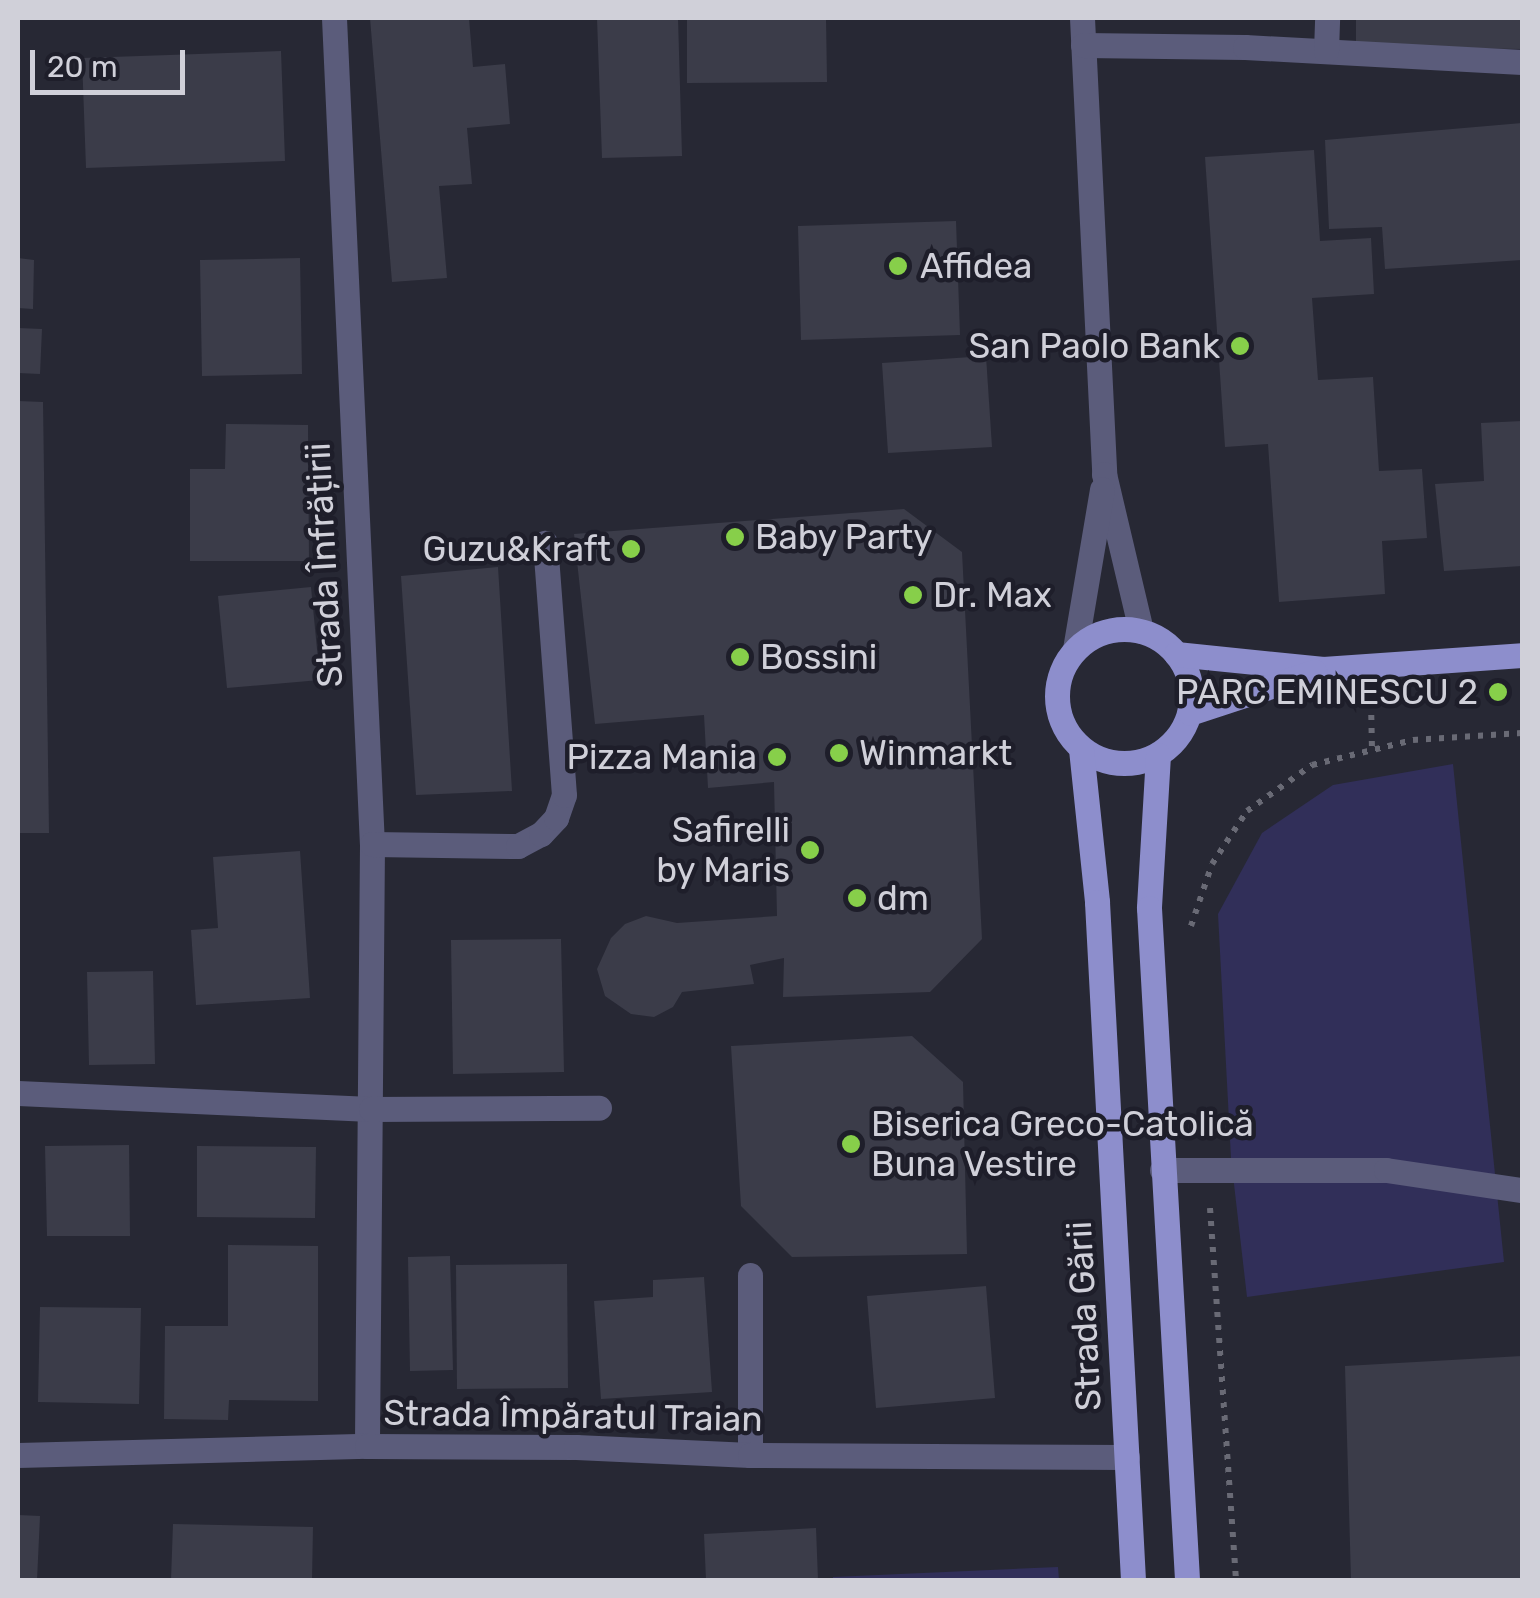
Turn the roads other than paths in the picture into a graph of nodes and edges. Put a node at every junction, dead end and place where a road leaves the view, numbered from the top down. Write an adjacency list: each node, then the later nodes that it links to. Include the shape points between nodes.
1 (334, 18): 17 (street, Strada Înfrățirii)
2 (1082, 18): 4 (street, Strada Gării)
3 (1327, 18): 5 (street)
4 (1083, 45): 5 (street); 7 (street, Strada Gării)
5 (1326, 52): 6 (street)
6 (1522, 62)
7 (1104, 474): 9 (street, Strada Gării); 10 (street, Strada Gării)
8 (545, 543): 17 (street, via 564,795 556,818 518,846)
9 (1141, 631): 10 (main road, via 1094,635); 11 (main road)
10 (1076, 649): 15 (main road, Strada Gării, via 1061,672 1056,705)
11 (1176, 654): 13 (main road); 14 (main road, via 1191,691)
12 (1522, 655): 13 (main road)
13 (1323, 669): 14 (main road)
14 (1190, 714): 16 (main road)
15 (1081, 749): 16 (main road, via 1110,763); 27 (main road, Strada Gării, via 1098,902)
16 (1158, 756): 21 (main road, via 1149,908)
17 (372, 844): 20 (street, Strada Înfrățirii)
18 (18, 1093): 20 (street)
19 (599, 1108): 20 (street)
20 (371, 1109): 24 (street, Strada Înfrățirii)
21 (1162, 1170): 22 (street, via 1386,1170); 29 (main road)
22 (1522, 1190)
23 (750, 1274): 26 (street)
24 (368, 1446): 25 (street, Strada Împăratul Traian); 26 (street, Strada Împăratul Traian)
25 (18, 1455)
26 (750, 1455): 27 (street, Strada Împăratul Traian)
27 (1127, 1458): 28 (main road, Strada Gării)
28 (1133, 1580)
29 (1186, 1580)

